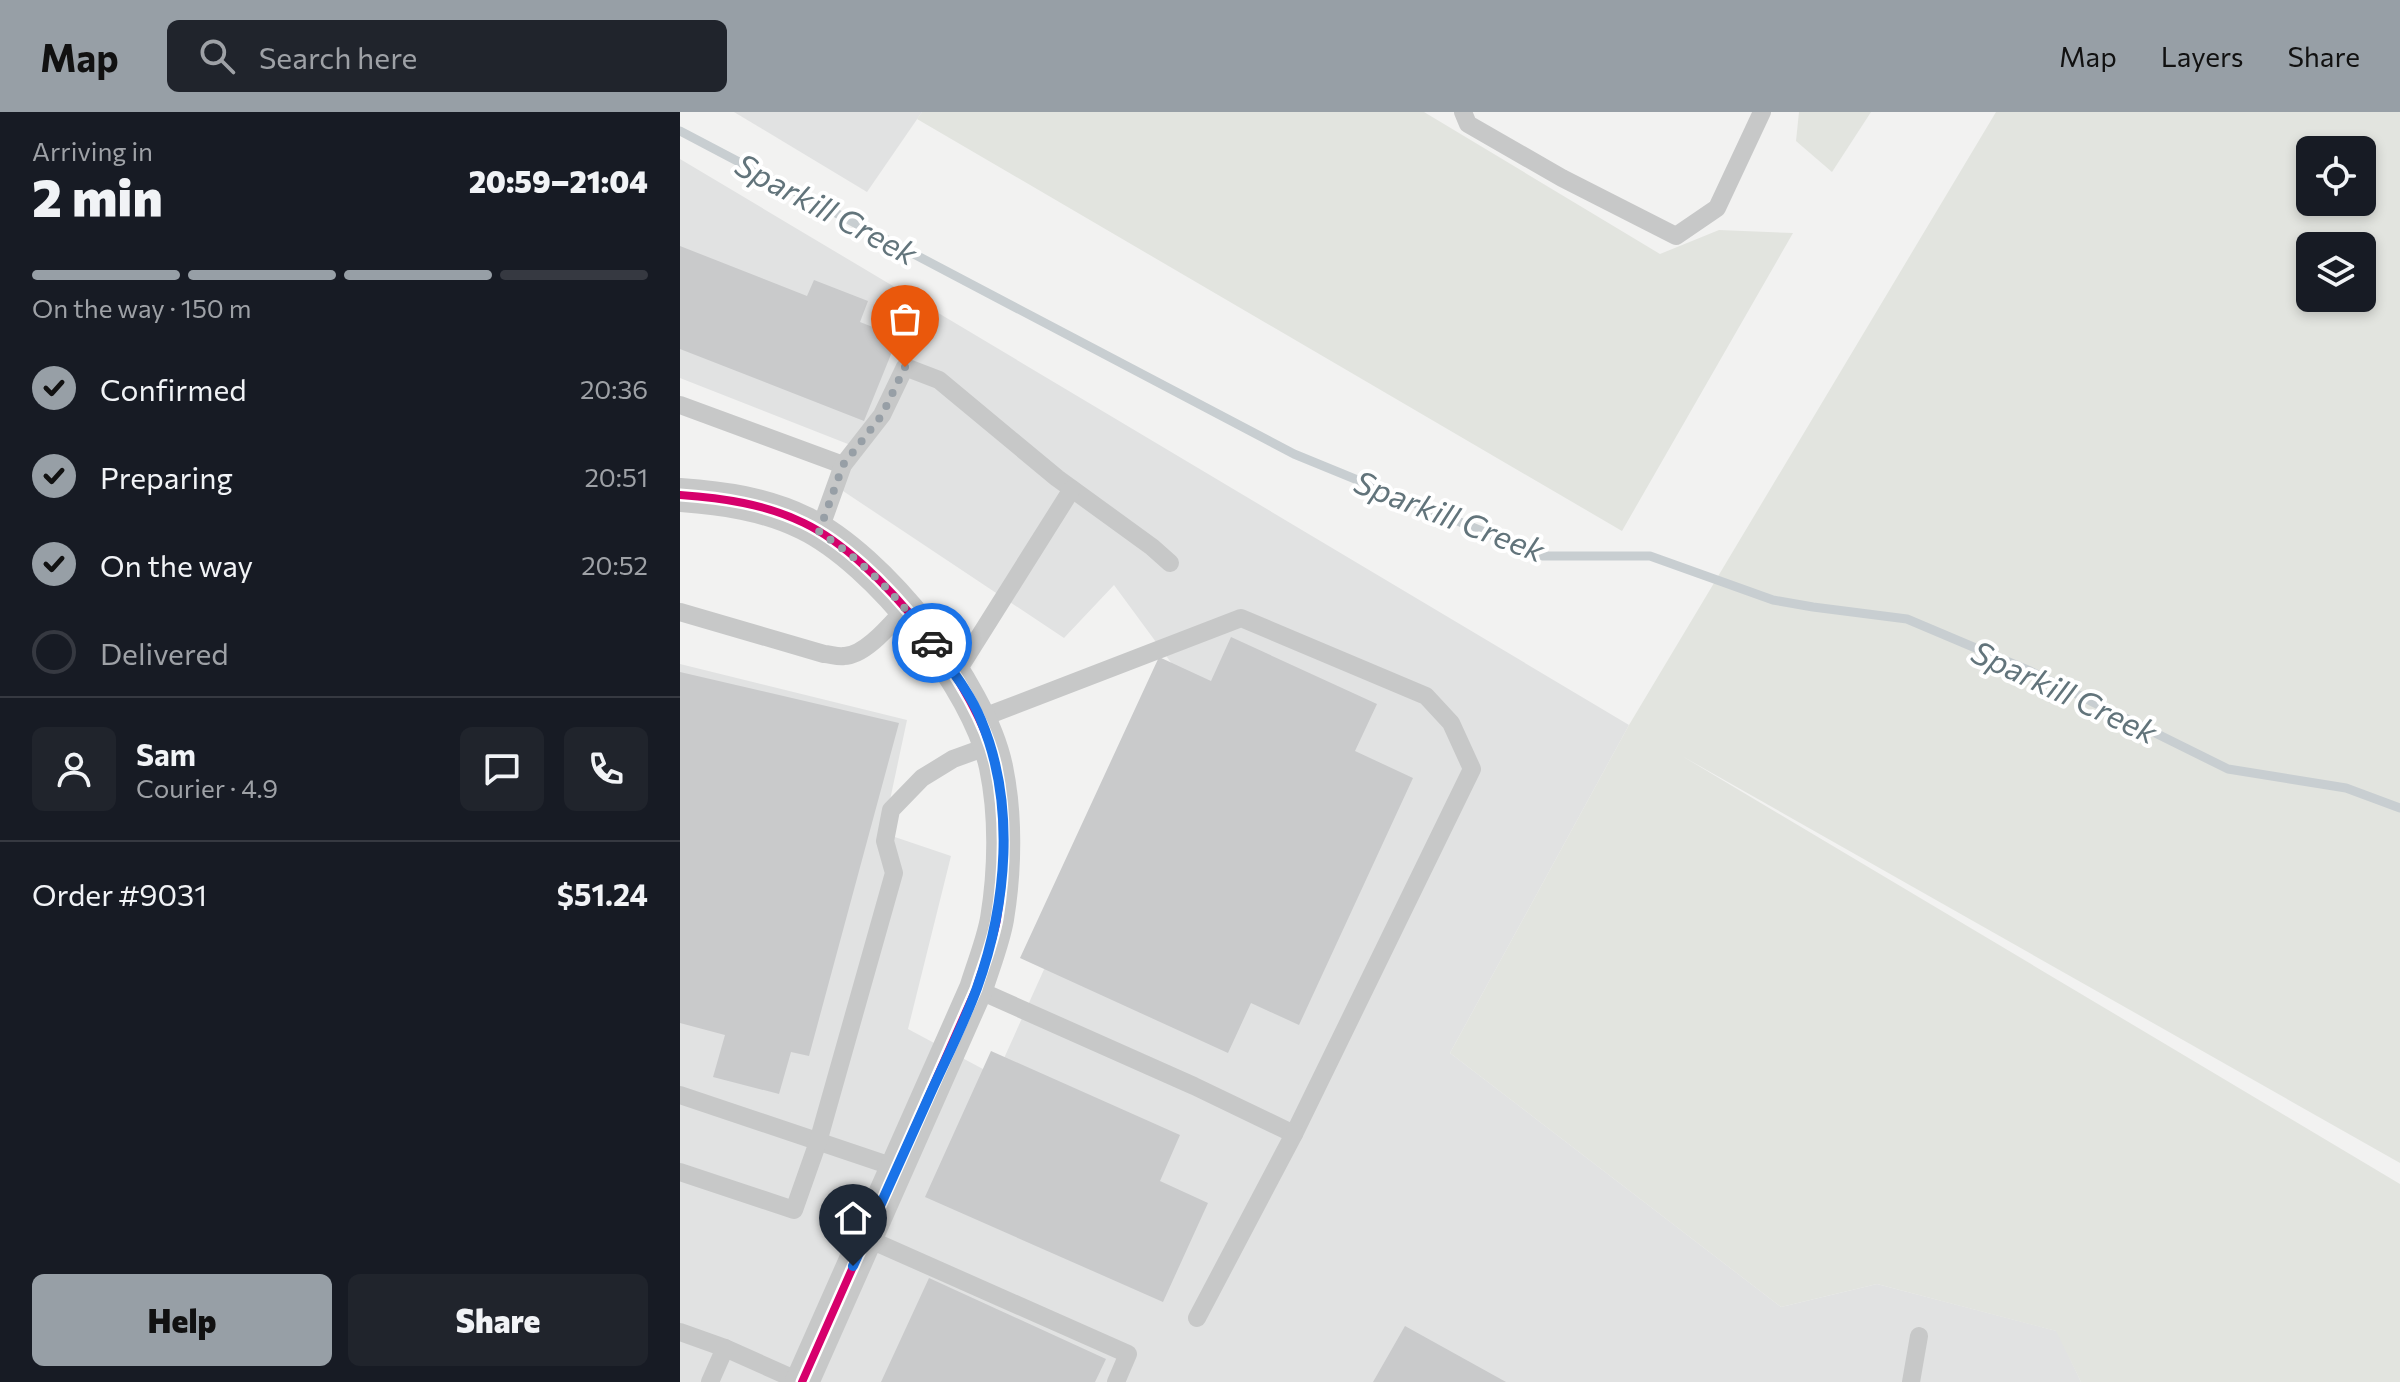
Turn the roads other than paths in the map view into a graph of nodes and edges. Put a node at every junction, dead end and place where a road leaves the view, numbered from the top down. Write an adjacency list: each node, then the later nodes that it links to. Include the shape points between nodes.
1 (1463, 112): 2 (lane, via 1468,124 1676,236 1717,208)
2 (1762, 112)
3 (680, 405): 4 (lane)
4 (843, 465): 5 (lane, via 882,415 905,367 939,380); 7 (lane)
5 (1072, 489): 8 (lane); 11 (lane)
6 (680, 495): 7 (street, via 757,505)
7 (819, 532): 9 (street, via 847,550)
8 (1170, 563)
9 (905, 609): 10 (lane, via 879,637 847,657); 11 (street)
10 (680, 612)
11 (955, 675): 12 (street)
12 (985, 732): 13 (street, via 996,766 1003,822 1002,872 997,921); 15 (lane, via 1241,618 1426,696 1451,723 1472,769); 16 (lane, via 922,778 891,810 885,841 894,873)
13 (976, 989): 15 (lane); 17 (street)
14 (680, 1095): 16 (lane)
15 (1294, 1134): 20 (lane)
16 (818, 1142): 17 (lane); 18 (lane, via 794,1210)
17 (897, 1168): 19 (street)
18 (680, 1172)
19 (866, 1238): 25 (street); 26 (lane, via 1128,1354)
20 (1197, 1318)
21 (680, 1332): 23 (lane)
22 (1919, 1336): 27 (lane)
23 (725, 1348): 24 (lane); 25 (lane)
24 (710, 1382)
25 (802, 1382)
26 (1116, 1382)
27 (1911, 1382)

